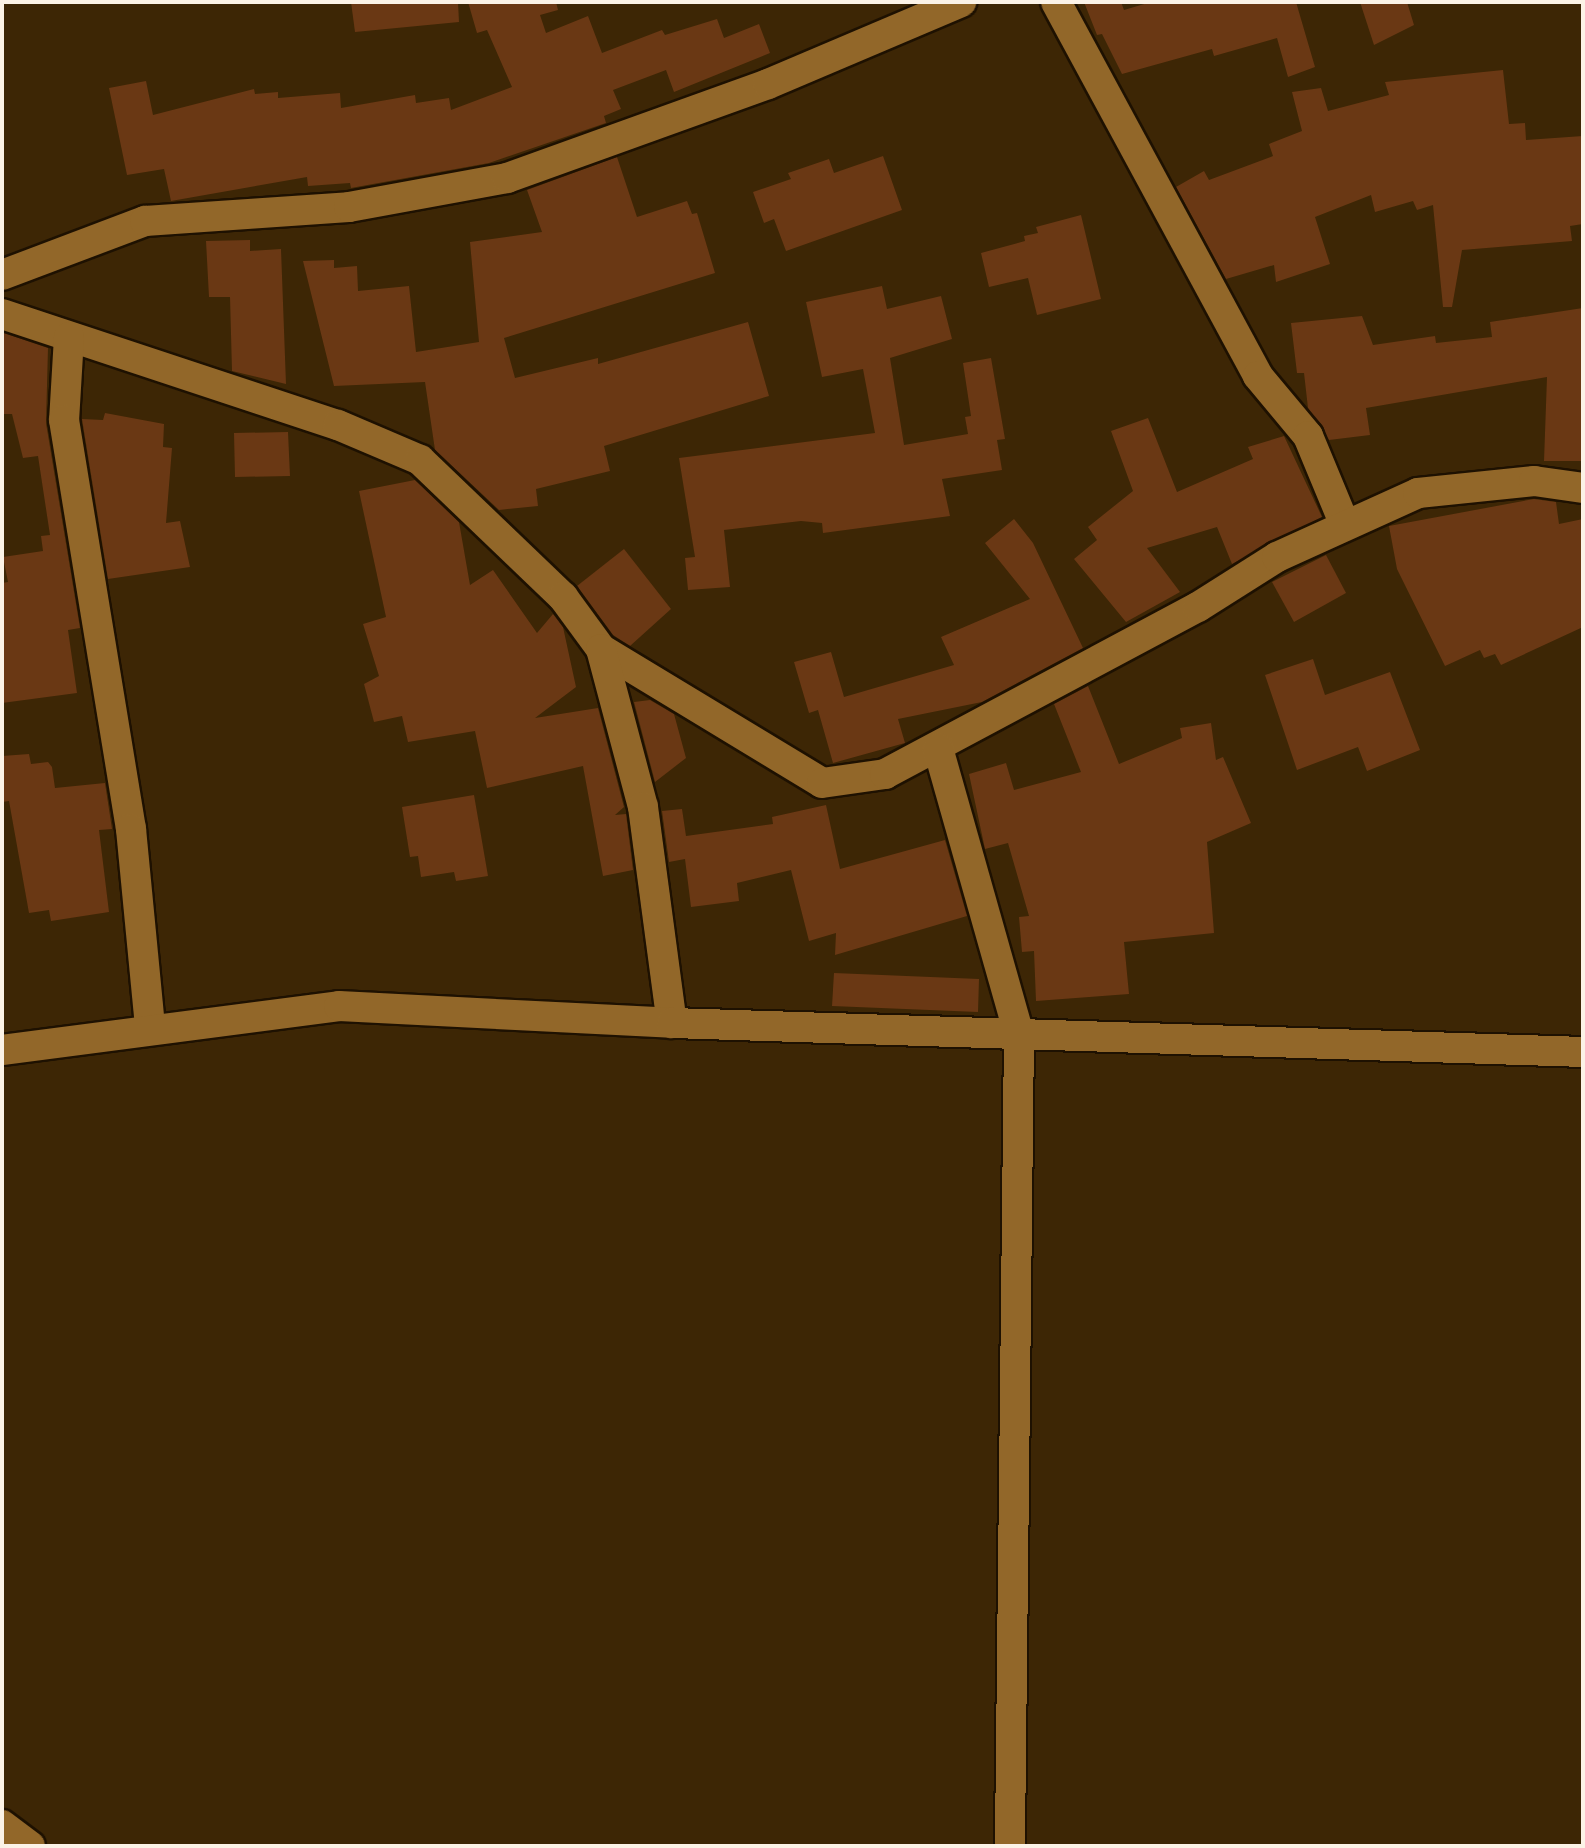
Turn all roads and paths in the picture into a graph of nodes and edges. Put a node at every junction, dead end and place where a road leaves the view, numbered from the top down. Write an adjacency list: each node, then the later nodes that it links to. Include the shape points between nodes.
1 (961, 2): 3 (street, via 768,84 507,178 349,207 145,221)
2 (1056, 2): 7 (street, via 1258,376 1308,436)
3 (2, 275)
4 (2, 314): 5 (street)
5 (69, 337): 8 (street, via 338,425 420,460 563,597); 11 (street, via 64,420 131,829)
6 (1583, 488): 7 (street, via 1534,481 1418,493)
7 (1344, 523): 9 (street)
8 (601, 649): 9 (street, via 822,783 885,774); 10 (street, via 643,807)
9 (938, 748): 12 (street)
10 (672, 1023): 11 (street, via 339,1006); 12 (street)
11 (150, 1027): 13 (street)
12 (1019, 1034): 14 (street); 17 (street)
13 (2, 1050)
14 (1583, 1052)
15 (2, 1825): 16 (street)
16 (30, 1846)
17 (1010, 1846)

